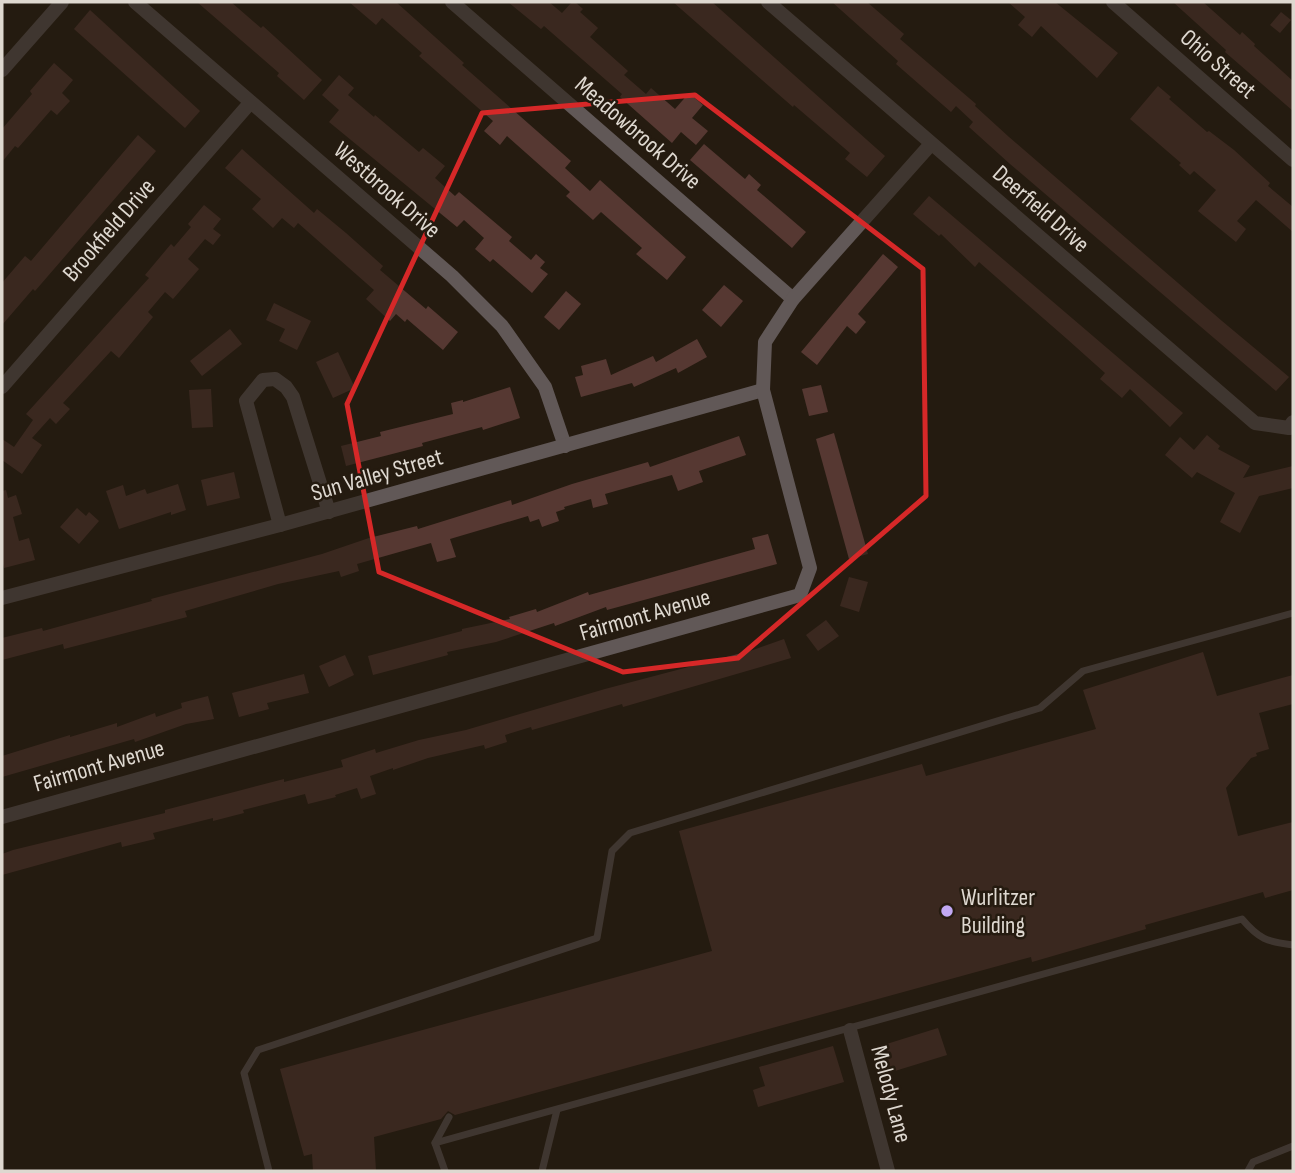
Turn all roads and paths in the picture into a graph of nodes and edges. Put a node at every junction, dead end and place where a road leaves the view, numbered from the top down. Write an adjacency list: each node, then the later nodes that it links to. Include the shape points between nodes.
1 (62, 2): 6 (street)
2 (135, 2): 7 (street, Westbrook Drive)
3 (452, 2): 10 (street, Meadowbrook Drive)
4 (768, 2): 8 (street, Deerfield Drive)
5 (1113, 2): 9 (street, Ohio Street)
6 (2, 70)
7 (250, 103): 11 (street, Brookfield Drive); 14 (street, Westbrook Drive, via 452,276 502,326 545,387)
8 (930, 144): 10 (street, Fairmont Avenue); 13 (street, Deerfield Drive, via 1255,423 1289,428)
9 (1293, 160)
10 (793, 299): 12 (street, Fairmont Avenue, via 765,342)
11 (2, 387)
12 (762, 390): 14 (street, Sun Valley Street); 19 (street, Fairmont Avenue, via 810,568 800,595)
13 (1293, 422)
14 (565, 446): 15 (street, Sun Valley Street)
15 (329, 512): 16 (street, Sun Valley Street); 16 (street, via 292,397 275,379 263,380 246,401)
16 (280, 525): 17 (street, Sun Valley Street)
17 (2, 598)
18 (1293, 613): 26 (lane, via 1083,671 1040,708 630,832 612,851 597,938 258,1050 244,1073)
19 (2, 817)
20 (1293, 945): 21 (lane, via 1256,936 1242,919)
21 (850, 1030): 22 (lane); 29 (street, Melody Lane)
22 (557, 1110): 24 (lane); 28 (lane)
23 (449, 1117): 24 (lane)
24 (435, 1143): 27 (lane)
25 (1293, 1146): 30 (lane, via 1253,1162)
26 (269, 1171)
27 (445, 1171)
28 (542, 1171)
29 (888, 1171)
30 (1248, 1171)

